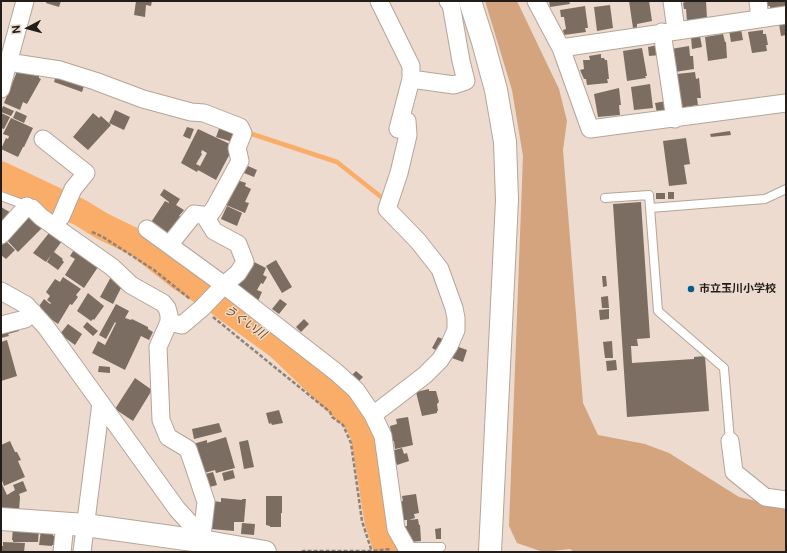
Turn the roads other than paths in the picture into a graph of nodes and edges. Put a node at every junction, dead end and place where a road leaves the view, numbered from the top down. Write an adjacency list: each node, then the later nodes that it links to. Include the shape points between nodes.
1 (25, 1): 11 (street)
2 (379, 1): 12 (street, via 411,66)
3 (536, 1): 10 (street)
4 (672, 1): 9 (street)
5 (758, 1): 8 (street)
6 (457, 2): 12 (street, via 461,61 466,81 454,85); 44 (street, via 484,42 505,142 507,200)
7 (786, 16): 8 (street)
8 (760, 19): 9 (street)
9 (669, 31): 10 (street); 15 (street)
10 (561, 48): 15 (street, via 590,129)
11 (8, 62): 13 (street); 22 (street, via 60,70 143,99 204,113 240,127 243,133 237,148 240,161)
12 (411, 79): 33 (street, via 399,126 407,121 408,135 387,209 418,241 440,269 454,308 456,330 440,360 425,375)
13 (1, 89)
14 (786, 103): 15 (street)
15 (675, 119)
16 (43, 139): 23 (street, via 86,173 73,190)
17 (786, 189): 21 (lane, via 765,199)
18 (1, 196): 20 (lane)
19 (605, 198): 21 (lane, via 649,195)
20 (30, 207): 23 (lane); 25 (street); 30 (street, via 112,267 131,285 163,303 167,308)
21 (650, 208): 34 (lane, via 658,311 724,368)
22 (209, 216): 26 (street, via 194,214); 27 (street, via 206,218 214,231 238,244 245,262 238,273)
23 (61, 217)
24 (147, 229): 26 (street)
25 (1, 235)
26 (170, 244): 27 (street)
27 (224, 285): 30 (street, via 182,325); 33 (street, via 336,372 356,390)
28 (1, 291): 29 (street, via 26,305)
29 (33, 312): 31 (street, via 25,319); 32 (street)
30 (169, 322): 38 (street, via 158,347 161,420 168,437 188,449 206,502)
31 (1, 325)
32 (101, 403): 37 (street); 38 (street, via 177,509)
33 (373, 415): 40 (street, via 383,436 396,529)
34 (730, 441): 35 (street, via 734,472 765,497)
35 (786, 500)
36 (1, 519): 37 (street)
37 (75, 525): 38 (street); 41 (street); 42 (street)
38 (216, 544): 43 (street)
39 (441, 547): 40 (lane)
40 (407, 550)
41 (62, 552)
42 (82, 552)
43 (265, 552)
44 (490, 552)

